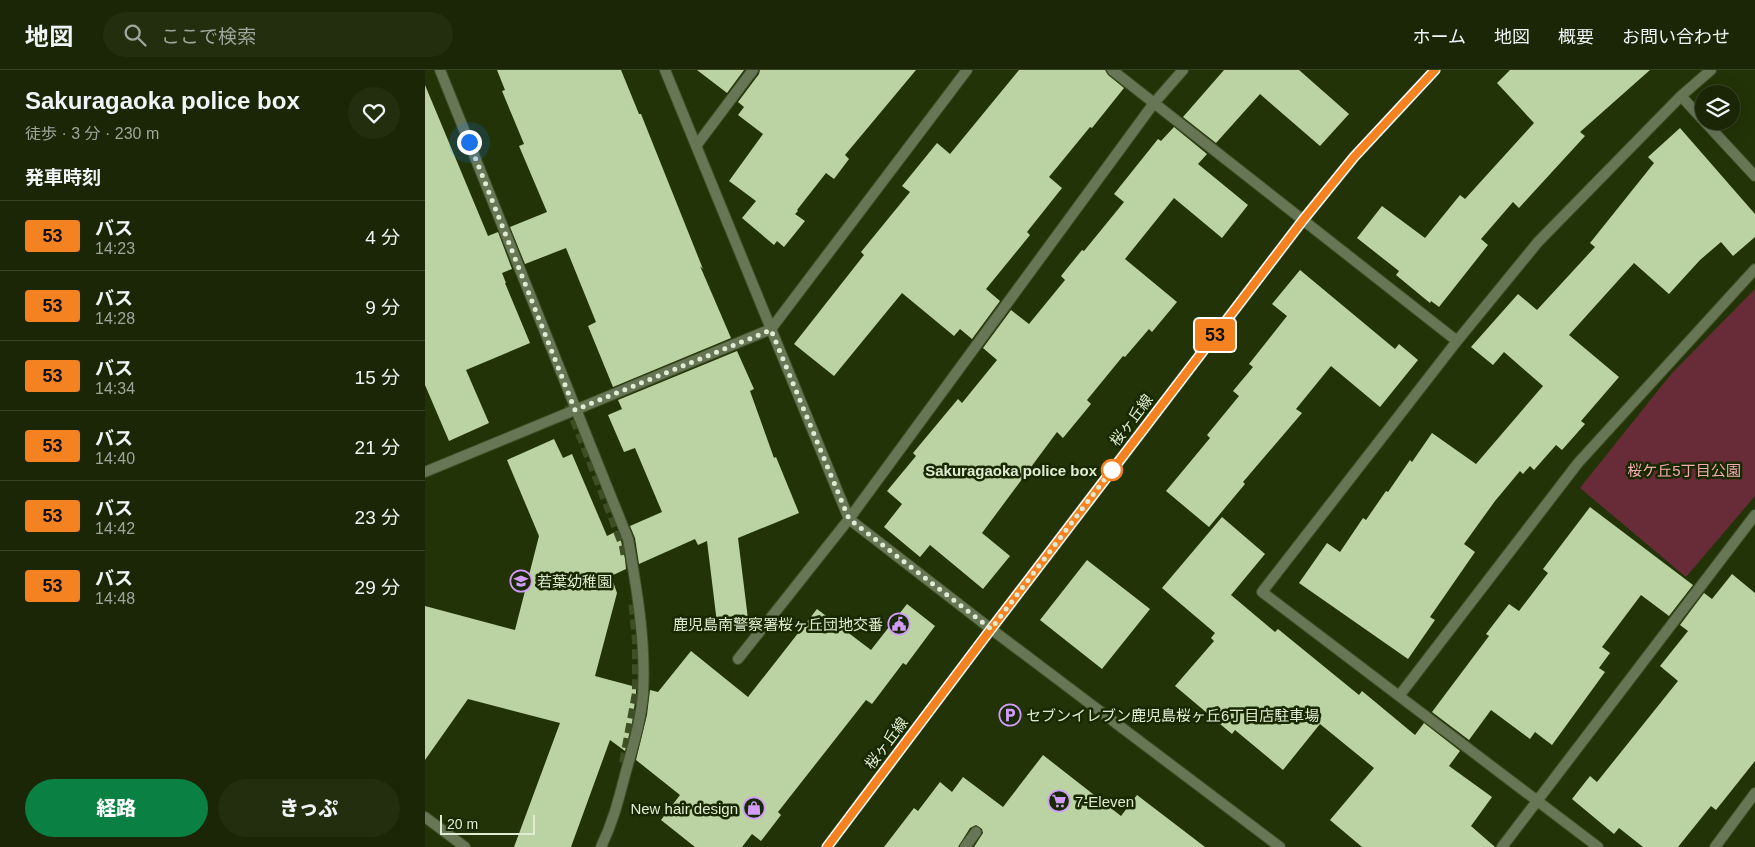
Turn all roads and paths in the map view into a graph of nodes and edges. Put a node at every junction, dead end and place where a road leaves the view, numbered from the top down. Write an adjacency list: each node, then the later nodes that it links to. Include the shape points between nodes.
1 (440, 70): 19 (street)
2 (665, 70): 13 (street)
3 (753, 70): 13 (street)
4 (967, 70): 17 (street)
5 (1112, 70): 10 (street)
6 (1183, 70): 10 (street)
7 (1435, 70): 15 (street, 桜ヶ丘線, via 1354,157)
8 (1711, 70): 9 (street)
9 (1681, 96): 11 (street); 18 (street, via 1538,242)
10 (1154, 103): 15 (street); 22 (street)
11 (1695, 111)
12 (1712, 130): 14 (street)
13 (696, 146): 17 (street)
14 (1755, 176)
15 (1303, 220): 18 (street); 23 (street, 桜ヶ丘線)
16 (1755, 269): 25 (street, via 1578,463)
17 (771, 330): 19 (street); 22 (street)
18 (1457, 342): 25 (street, via 1262,592)
19 (575, 410): 20 (street); 31 (street, via 627,539 642,640 643,694 635,737 612,824)
20 (425, 472)
21 (1755, 515): 27 (street)
22 (849, 519): 23 (street); 24 (street)
23 (991, 629): 32 (street, 桜ヶ丘線); 34 (street)
24 (738, 659)
25 (1399, 696): 27 (street)
26 (1755, 794): 37 (street)
27 (1537, 801): 35 (street); 36 (street)
28 (425, 817): 30 (street)
29 (976, 832): 33 (street)
30 (465, 847)
31 (601, 847)
32 (827, 847)
33 (965, 847)
34 (1280, 847)
35 (1502, 847)
36 (1598, 847)
37 (1715, 847)

